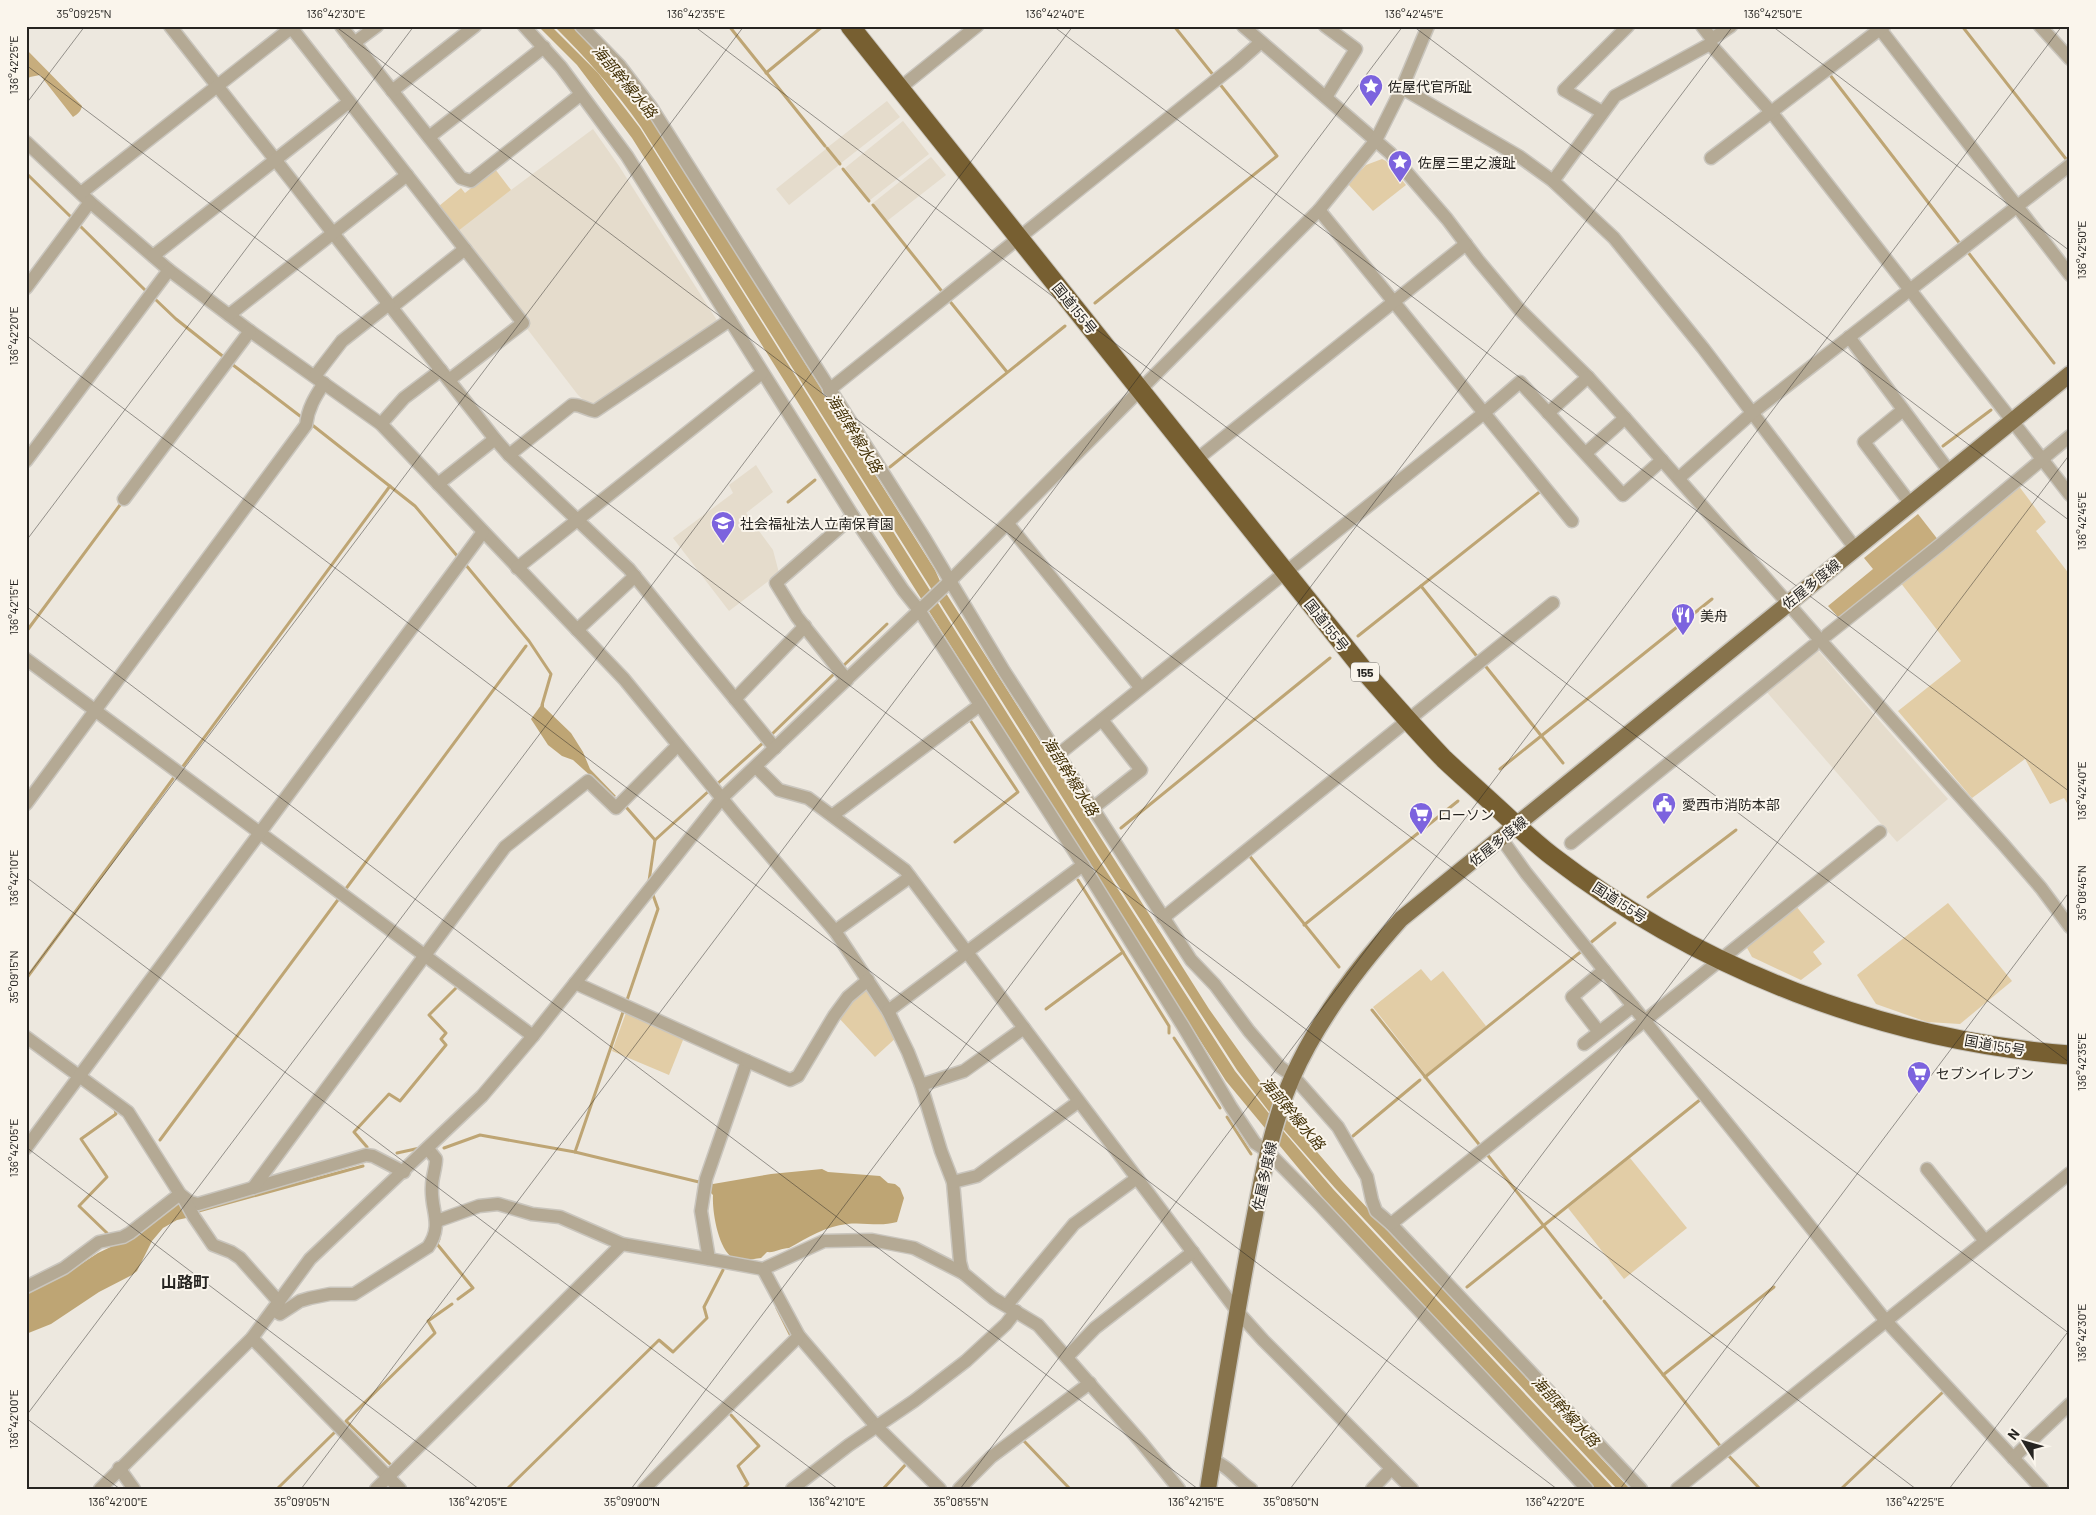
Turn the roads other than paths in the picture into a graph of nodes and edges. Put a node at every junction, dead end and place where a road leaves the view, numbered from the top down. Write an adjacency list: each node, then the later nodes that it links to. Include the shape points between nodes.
1 (170, 26): 23 (street)
2 (341, 26): 20 (street)
3 (377, 26): 20 (street)
4 (474, 26): 26 (street)
5 (524, 26): 21 (street)
6 (581, 26): 64 (street, via 620,66 651,106)
7 (850, 26): 24 (highway, 国道155号 / 155)
8 (977, 26): 24 (street)
9 (1243, 26): 19 (street)
10 (1325, 26): 28 (street, via 1356,49)
11 (1428, 26): 25 (street)
12 (1628, 26): 30 (street, via 1564,90)
13 (1702, 26): 18 (street)
14 (1731, 26): 18 (street)
15 (2040, 26): 22 (street)
16 (290, 27): 23 (street); 29 (street)
17 (1882, 28): 31 (street); 41 (street)
18 (1711, 41): 30 (street, via 1615,96); 31 (street)
19 (1261, 42): 28 (street); 44 (street)
20 (354, 44): 26 (street)
21 (544, 47): 27 (street); 32 (street)
22 (2070, 59)
23 (216, 86): 36 (street); 40 (street)
24 (900, 88): 44 (highway, 国道155号 / 155)
25 (1402, 88): 33 (street); 39 (street, via 1520,157)
26 (392, 91): 32 (street)
27 (580, 94): 32 (street, via 471,181 461,178); 55 (street, via 627,156)
28 (1326, 97): 33 (street)
29 (349, 102): 36 (street); 38 (street)
30 (1602, 112): 39 (street)
31 (1772, 113): 35 (street); 51 (street)
32 (429, 137)
33 (1376, 140): 42 (street); 45 (street, via 1390,152)
34 (26, 142): 40 (street)
35 (1711, 158)
36 (275, 160): 43 (street); 47 (street)
37 (2070, 165): 41 (street)
38 (407, 176): 43 (street); 46 (street)
39 (1553, 181): 69 (street, via 1614,238)
40 (85, 198): 47 (street); 50 (street)
41 (2016, 206): 49 (street); 51 (street)
42 (1319, 210): 52 (street); 65 (street)
43 (333, 234): 53 (street); 54 (street)
44 (1019, 239): 64 (street); 65 (highway, 国道155号 / 155)
45 (1466, 244): 52 (street); 61 (street, via 1519,309)
46 (465, 249): 53 (street); 63 (street, via 523,323)
47 (153, 256): 48 (street)
48 (169, 270): 54 (street); 80 (street)
49 (2070, 275)
50 (26, 288)
51 (1909, 290): 57 (street); 71 (street)
52 (1395, 301): 67 (street); 78 (street)
53 (390, 305): 58 (street); 62 (street, via 342,340)
54 (229, 315): 56 (street)
55 (730, 320): 59 (street); 76 (street, via 595,411 580,404 572,405)
56 (250, 331): 62 (street); 85 (street)
57 (1849, 337): 66 (street); 69 (street)
58 (441, 370): 63 (street); 72 (street, via 404,398)
59 (762, 373): 87 (street); 88 (street)
60 (2070, 374): 71 (main road, 佐屋多度線)
61 (1588, 377): 68 (street); 70 (street)
62 (320, 379): 72 (street); 109 (street, via 306,425)
63 (449, 380): 74 (street)
64 (829, 390): 96 (street)
65 (1141, 390): 78 (highway, 国道155号 / 155); 90 (street)
66 (1903, 410): 81 (street); 86 (street, via 1864,442)
67 (1484, 413): 68 (street, via 1520,382); 89 (street); 94 (street)
68 (1548, 413): 75 (street)
69 (1752, 413): 82 (street); 92 (street)
70 (1625, 418): 75 (street); 79 (street)
71 (2012, 420): 77 (street); 81 (main road, 佐屋多度線)
72 (381, 424): 83 (street)
73 (2070, 436): 77 (street)
74 (495, 439): 76 (street); 83 (street)
75 (1586, 453): 79 (street, via 1623,495)
76 (510, 455): 88 (street)
77 (2042, 459): 84 (street); 102 (street)
78 (1196, 460): 94 (highway, 国道155号 / 155)
79 (1662, 460): 82 (street)
80 (26, 461)
81 (1949, 471): 86 (main road, 佐屋多度線)
82 (1679, 478): 98 (street)
83 (438, 484): 91 (street)
84 (2070, 496)
85 (124, 499)
86 (1910, 503): 92 (main road, 佐屋多度線)
87 (853, 516): 99 (street); 100 (street, via 776,583)
88 (578, 519): 93 (street); 95 (street)
89 (1572, 521)
90 (1008, 524): 96 (street); 106 (street)
91 (483, 532): 93 (street); 122 (street)
92 (1855, 548): 98 (main road, 佐屋多度線)
93 (517, 568): 101 (street)
94 (1285, 572): 106 (street); 110 (highway, 国道155号 / 155, via 1366,674)
95 (634, 576): 101 (street); 107 (street)
96 (948, 583): 99 (street); 114 (street)
97 (1553, 603): 110 (street)
98 (1788, 603): 120 (main road, 佐屋多度線); 128 (street, via 2004,844)
99 (919, 610): 105 (street); 108 (street)
100 (805, 626): 105 (street); 107 (street)
101 (577, 630): 113 (street, via 624,679)
102 (1827, 635)
103 (1812, 646): 124 (street)
104 (26, 659): 109 (street)
105 (842, 674): 112 (street)
106 (1140, 686): 111 (street)
107 (735, 699): 112 (street)
108 (980, 705): 119 (street); 125 (street)
109 (95, 710): 117 (street); 122 (street)
110 (1408, 718): 120 (highway, 国道155号 / 155, via 1445,759); 127 (street)
111 (1102, 720): 114 (street); 118 (street, via 1141,770)
112 (771, 743): 115 (street)
113 (678, 745): 116 (street); 131 (street, via 616,808 588,781 505,847)
114 (1058, 754): 118 (street)
115 (756, 767): 116 (street); 119 (street, via 778,790 808,798)
116 (716, 790): 129 (street); 135 (street)
117 (26, 804)
118 (1093, 808): 127 (street)
119 (833, 816): 126 (street)
120 (1517, 825): 123 (main road, 佐屋多度線); 132 (highway, 国道155号 / 155, via 1551,855 1615,901)
121 (1880, 832): 132 (street)
122 (260, 833): 131 (street); 146 (street)
123 (1501, 838): 133 (street); 147 (main road, 佐屋多度線, via 1401,919 1368,956 1323,1021)
124 (1570, 843)
125 (1083, 865): 130 (street); 152 (street, via 1230,1107 1255,1143)
126 (910, 876): 129 (street); 130 (street)
127 (1163, 918): 147 (street, via 1191,960 1215,985 1249,1031 1280,1067)
128 (2070, 927)
129 (835, 931): 134 (street)
130 (967, 951): 137 (street); 139 (street)
131 (425, 956): 141 (street); 158 (street)
132 (1722, 960): 138 (street); 144 (highway, 国道155号 / 155, via 1770,982 1868,1018 2017,1051)
133 (1604, 970): 136 (street); 140 (street, via 1572,997)
134 (868, 980): 137 (street); 145 (street, via 834,1016 798,1076 790,1080)
135 (575, 983): 141 (street); 145 (street)
136 (1633, 1006): 138 (street); 140 (street)
137 (888, 1011): 148 (street)
138 (1646, 1021): 161 (street); 172 (street)
139 (1024, 1028): 148 (street, via 964,1071); 149 (street)
140 (1599, 1032): 143 (street)
141 (533, 1036): 151 (street, via 482,1096)
142 (26, 1037): 146 (street)
143 (1584, 1044)
144 (2070, 1055)
145 (747, 1061): 165 (street, via 705,1184 701,1211)
146 (80, 1076): 150 (street); 159 (street, via 128,1112)
147 (1293, 1076): 152 (main road, 佐屋多度線); 161 (street, via 1338,1127 1367,1177 1376,1211)
148 (921, 1085): 157 (street)
149 (1078, 1102): 156 (street); 157 (street, via 977,1176)
150 (26, 1148)
151 (428, 1149): 154 (street); 160 (street, via 436,1159 432,1188)
152 (1267, 1151): 171 (main road, 佐屋多度線); 197 (street)
153 (1927, 1168): 162 (street)
154 (404, 1172): 158 (street, via 366,1155); 169 (street, via 310,1259)
155 (2070, 1173): 162 (street)
156 (1137, 1178): 164 (street); 170 (street, via 1074,1224)
157 (953, 1182): 167 (street)
158 (254, 1188): 159 (street, via 198,1204)
159 (182, 1196): 168 (street, via 130,1233 99,1242 64,1268); 169 (street, via 213,1246 240,1258)
160 (437, 1221): 163 (street, via 479,1206 498,1204 532,1214 560,1217); 169 (street, via 428,1247 354,1294 310,1298 280,1314)
161 (1391, 1224): 198 (street)
162 (1985, 1241): 172 (street)
163 (622, 1244): 165 (street); 183 (street)
164 (1193, 1252): 171 (street); 175 (street, via 1095,1328)
165 (709, 1259): 166 (street)
166 (763, 1269): 167 (street, via 824,1241 872,1240 914,1248); 173 (street)
167 (963, 1273): 170 (street, via 993,1298)
168 (26, 1287)
169 (277, 1306): 174 (street)
170 (1011, 1308): 175 (street, via 1038,1325); 178 (street, via 1006,1324 966,1362)
171 (1237, 1311): 180 (main road, 佐屋多度線); 182 (street)
172 (1886, 1321): 179 (street); 199 (street)
173 (798, 1336): 178 (street); 188 (street)
174 (252, 1338): 181 (street); 183 (street)
175 (1068, 1357): 176 (street)
176 (1090, 1382): 191 (street, via 991,1457); 192 (street)
177 (2070, 1404): 179 (street)
178 (876, 1426): 189 (street); 190 (street)
179 (2012, 1458): 200 (street)
180 (1213, 1461): 193 (main road, 佐屋多度線); 194 (street, via 1222,1463)
181 (119, 1468): 184 (street); 185 (street)
182 (1392, 1469): 195 (street); 196 (street)
183 (388, 1477): 186 (street); 187 (street)
184 (100, 1489)
185 (134, 1489)
186 (376, 1489)
187 (400, 1489)
188 (644, 1489)
189 (792, 1489)
190 (940, 1489)
191 (958, 1489)
192 (1179, 1489)
193 (1208, 1489)
194 (1251, 1489)
195 (1372, 1489)
196 (1412, 1489)
197 (1587, 1489)
198 (1641, 1489)
199 (1676, 1489)
200 (2042, 1489)

